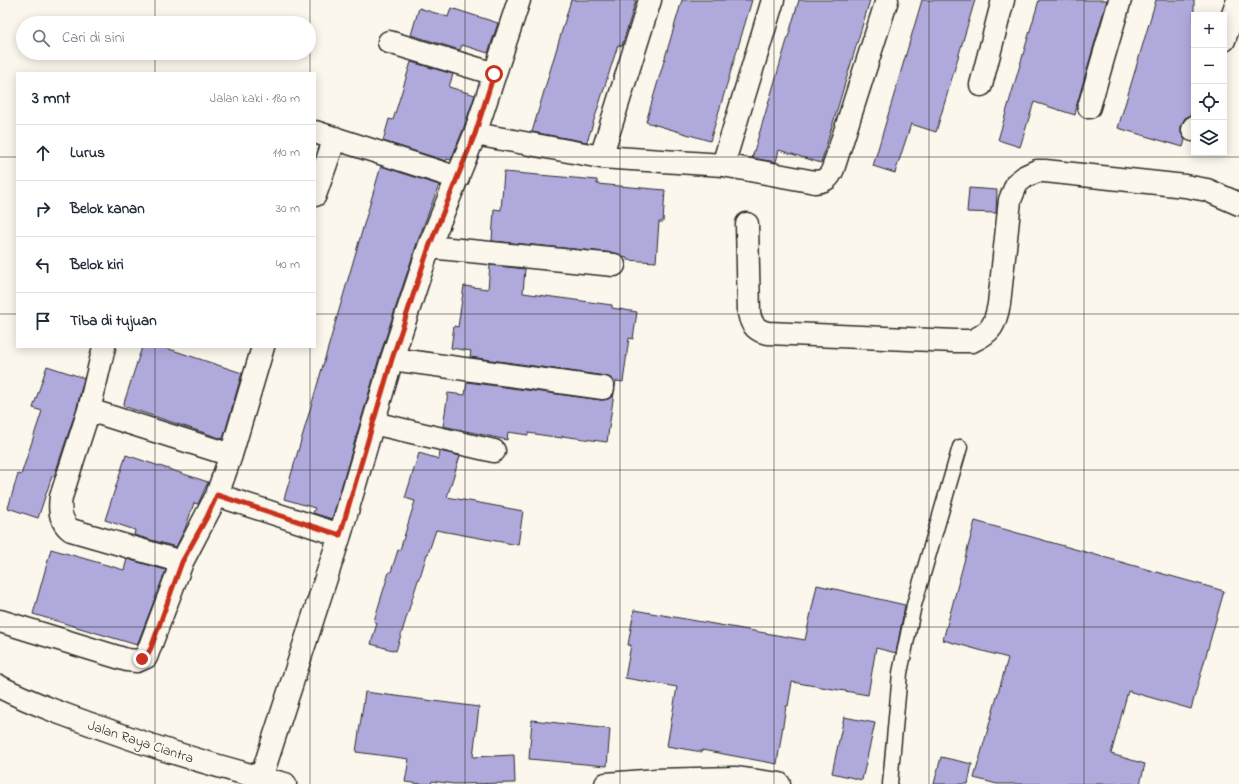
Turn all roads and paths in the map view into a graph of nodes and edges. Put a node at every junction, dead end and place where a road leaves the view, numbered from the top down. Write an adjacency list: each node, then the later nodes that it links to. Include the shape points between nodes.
1 (519, 0): 10 (street)
2 (650, 0): 15 (street)
3 (773, 0): 16 (street)
4 (887, 0): 16 (street, via 833,169 826,180 815,182)
5 (1003, 0): 11 (street)
6 (1120, 0): 12 (street)
7 (1238, 0): 8 (street)
8 (1227, 31)
9 (390, 42): 10 (street)
10 (494, 74): 13 (street)
11 (981, 85)
12 (1089, 107)
13 (475, 134): 15 (street); 17 (street)
14 (325, 135): 17 (street); 18 (street)
15 (601, 157): 16 (street)
16 (723, 165)
17 (458, 178): 21 (street)
18 (316, 189)
19 (1239, 204): 20 (street, via 1207,190 1185,186 1045,171 1037,171 1026,176 1017,183 1010,200 1000,304 996,318 984,336 972,341 760,332 754,327 749,313)
20 (747, 224)
21 (429, 247): 22 (street); 25 (street)
22 (614, 265)
23 (104, 348): 27 (street)
24 (263, 348): 31 (street)
25 (392, 359): 26 (street); 28 (street)
26 (603, 388)
27 (89, 410): 31 (street); 34 (street, via 61,497 60,507 66,526 71,530)
28 (373, 423): 30 (street); 33 (street)
29 (960, 447): 41 (lane, via 914,605 900,673)
30 (494, 451)
31 (230, 456): 32 (street)
32 (217, 495): 33 (street); 34 (street)
33 (340, 535): 37 (street)
34 (182, 562): 35 (street, via 151,648 146,657 137,661)
35 (0, 621)
36 (0, 687): 37 (street, Jalan Raya Ciantra, via 30,702 87,724)
37 (250, 779): 38 (street, Jalan Raya Ciantra)
38 (285, 784)
39 (606, 784): 40 (street, via 735,778)
40 (779, 784)
41 (890, 784)

